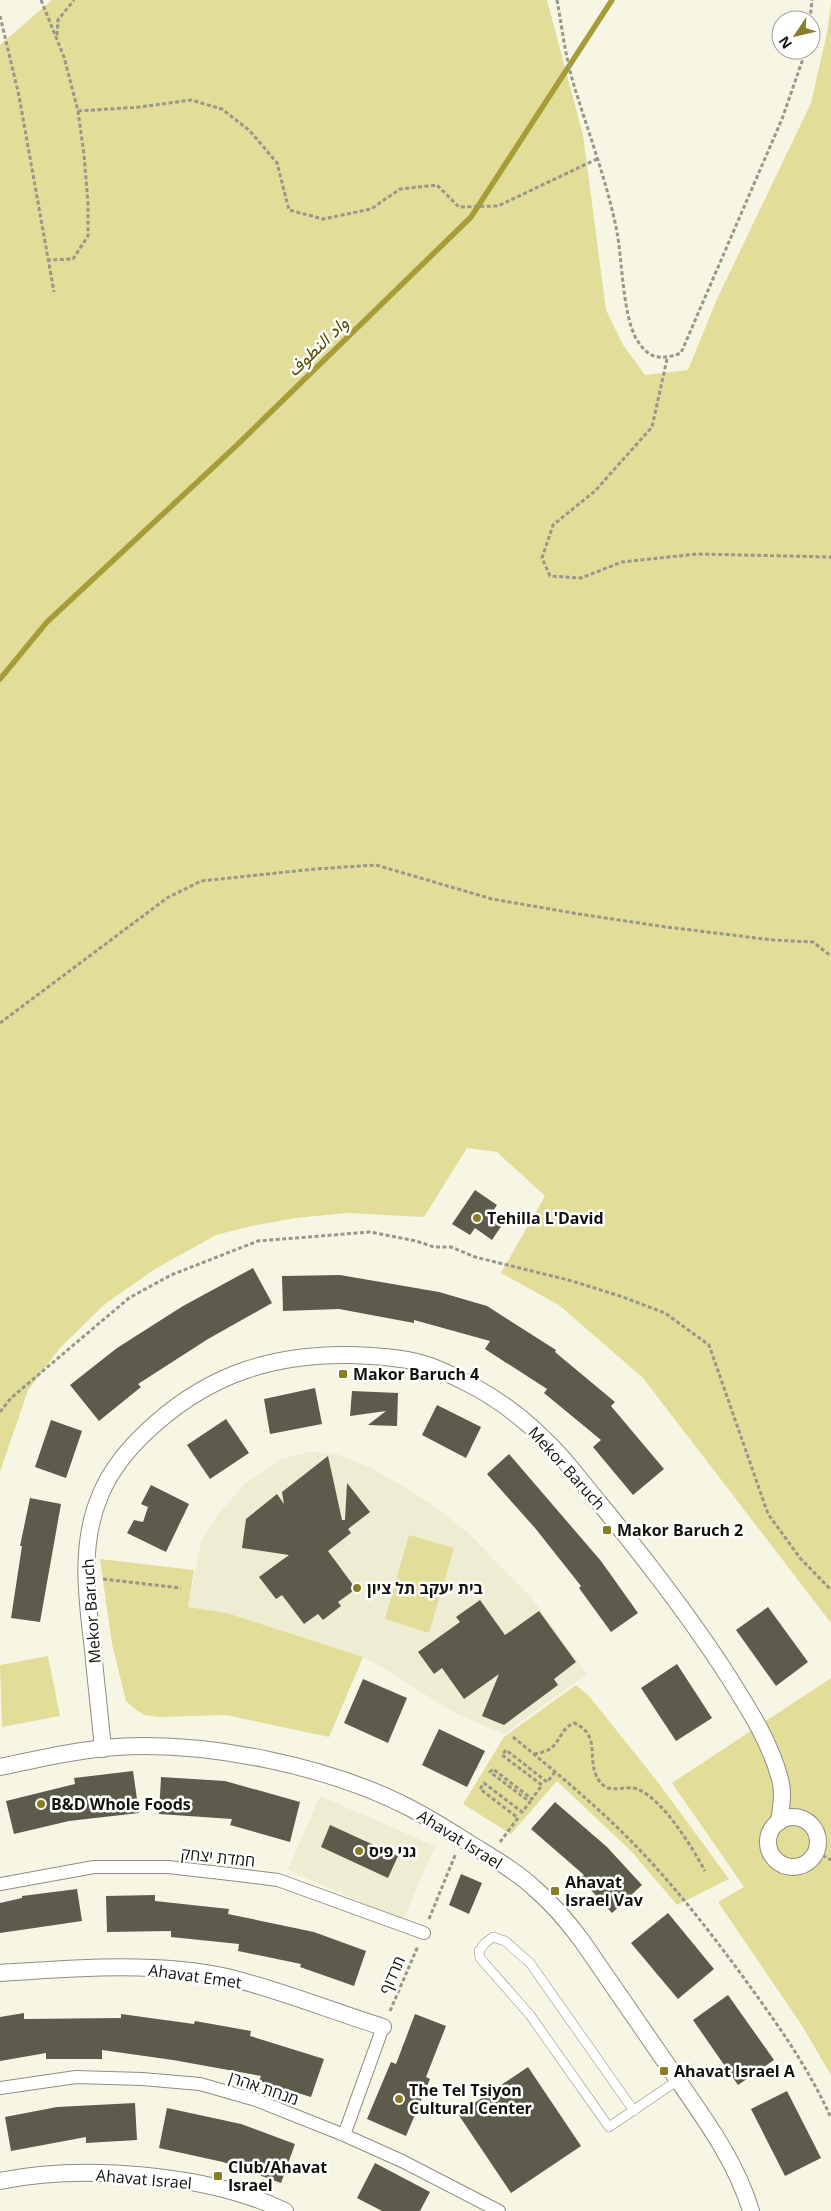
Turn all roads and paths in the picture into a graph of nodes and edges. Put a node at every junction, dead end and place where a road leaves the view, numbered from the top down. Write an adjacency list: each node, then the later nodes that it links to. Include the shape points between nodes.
1 (42, 0): 5 (path)
2 (74, 0): 5 (path, via 58,20)
3 (557, 0): 8 (path, via 573,81)
4 (0, 16): 9 (path, via 19,96)
5 (56, 38): 7 (path)
6 (803, 60): 11 (path, via 782,119 682,353)
7 (78, 111): 8 (path, via 191,100 222,109 250,131 277,163 289,210 323,220 371,209 400,188 437,185 459,207 498,206); 9 (path, via 88,203 88,236 73,258)
8 (597, 159): 11 (path, via 616,230 628,313 636,340 650,356)
9 (48, 260): 10 (path)
10 (54, 292)
11 (666, 359): 12 (path, via 652,427 595,491 553,525 542,558 550,576 581,578 622,562 697,554)
12 (831, 557)
13 (831, 956): 14 (path, via 813,942 666,927 492,899 376,865 315,869 201,880 167,898)
14 (0, 1023)
15 (0, 1412): 18 (path, via 11,1398 129,1298 171,1275 258,1241 370,1232 434,1247 451,1247 476,1258 620,1296 665,1313 709,1344 768,1514 800,1558)
16 (86, 1577): 17 (path); 20 (street, Mekor Baruch); 24 (street, Mekor Baruch, via 86,1551 93,1521 100,1496 115,1469 137,1439 202,1389 272,1361 318,1355 382,1356 425,1364 475,1387 515,1413 546,1440 643,1556 712,1651 768,1745)
17 (181, 1588)
18 (831, 1590)
19 (513, 1737): 21 (path)
20 (103, 1748): 22 (street, Ahavat Israel); 27 (street, Ahavat Israel, via 217,1751 318,1772 410,1808)
21 (534, 1754): 23 (path); 30 (path, via 548,1750 568,1725 574,1723 584,1727 592,1741 595,1772 602,1784 609,1789 627,1786 647,1794 690,1844)
22 (0, 1767)
23 (555, 1772): 28 (path, via 548,1782 506,1750 502,1755 542,1785 532,1798 493,1769 490,1772 530,1802 522,1812 484,1783 480,1789 518,1818); 38 (path, via 628,1838 709,1931 781,2030)
24 (781, 1782): 25 (street); 26 (street, Mekor Baruch)
25 (802, 1819): 26 (street, via 787,1817); 29 (street, via 810,1823)
26 (779, 1822): 29 (street, via 769,1836 770,1853 775,1860 790,1868)
27 (462, 1839): 28 (street, Ahavat Israel); 32 (path, תרדוף)
28 (489, 1856): 35 (street, Ahavat Israel, via 534,1887 562,1914)
29 (824, 1856)
30 (705, 1871)
31 (0, 1884): 32 (street, חמדת יצחק, via 94,1868 168,1868 221,1873 278,1880)
32 (424, 1933): 34 (path, תרדוף)
33 (0, 1973): 34 (street, Ahavat Emet, via 116,1967 182,1971 229,1978)
34 (383, 2027): 39 (street)
35 (678, 2080): 37 (lane); 43 (street, Ahavat Israel, via 727,2154)
36 (0, 2088): 39 (street, מנחת אהרן, via 76,2077 200,2084 256,2100)
37 (634, 2111): 37 (lane, via 530,1963 505,1941 493,1937 485,1942 479,1951 480,1958 530,2015 609,2127)
38 (831, 2118)
39 (344, 2135): 42 (street, מנחת אהרן)
40 (0, 2181): 41 (street, Ahavat Israel, via 26,2176 84,2174 162,2178 193,2182)
41 (285, 2211)
42 (499, 2211)
43 (751, 2211)

